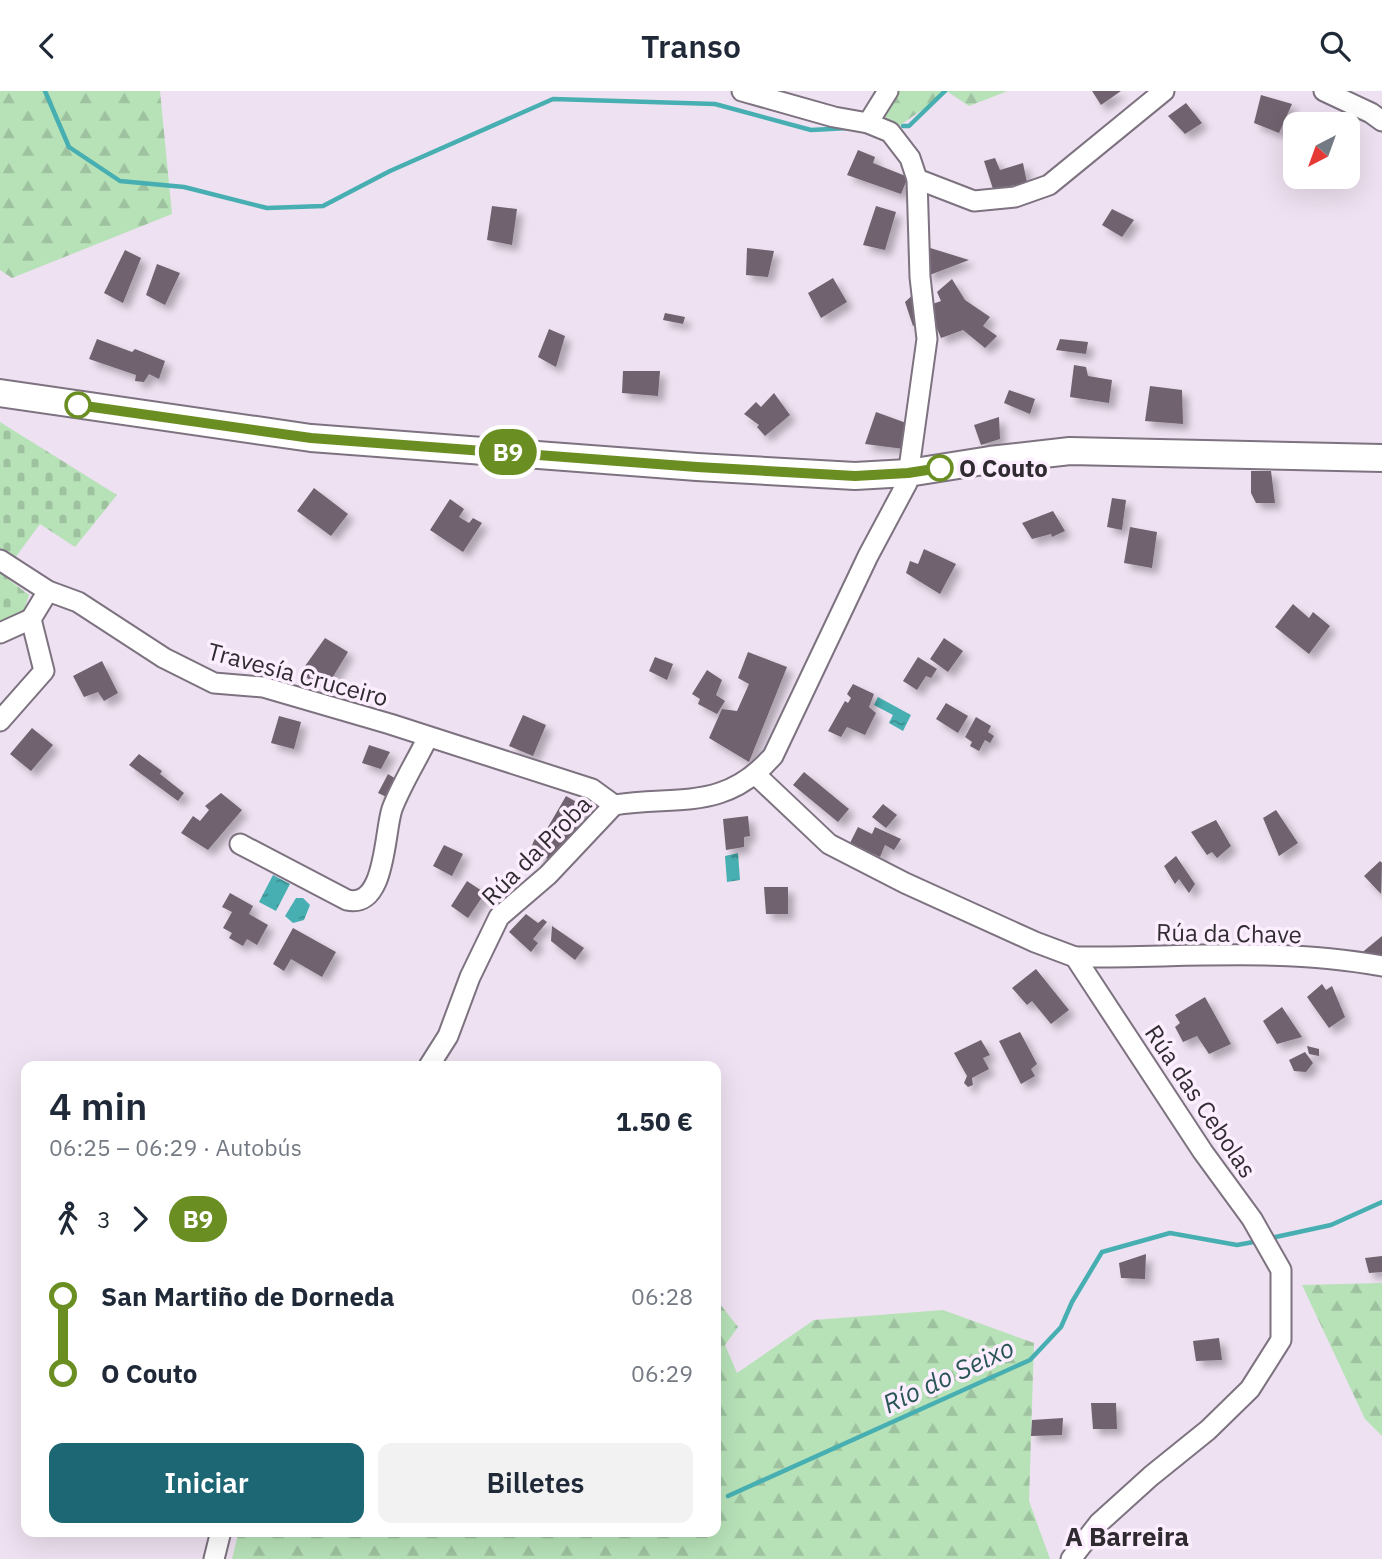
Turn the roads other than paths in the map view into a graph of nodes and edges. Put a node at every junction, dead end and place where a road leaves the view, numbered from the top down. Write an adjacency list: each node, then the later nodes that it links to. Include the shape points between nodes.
1 (743, 91): 6 (street)
2 (888, 91): 6 (street)
3 (1164, 91): 7 (street, via 1049,185 1038,189 1015,197 974,201)
4 (1324, 91): 5 (street)
5 (1382, 121)
6 (868, 123): 7 (street, via 890,132 910,158)
7 (917, 179): 10 (street, Rúa da Proba, via 927,339)
8 (0, 393): 10 (main road, via 311,438 697,467 855,476)
9 (1382, 458): 10 (main road, via 1070,451)
10 (908, 473): 17 (street, Rúa da Proba, via 800,703 773,756)
11 (0, 560): 12 (street, Travesía Cruceiro)
12 (48, 591): 13 (street); 16 (street, Travesía Cruceiro, via 78,601 164,658 214,683 263,687)
13 (31, 619): 14 (street); 15 (street, via 44,671)
14 (0, 633)
15 (0, 721)
16 (428, 737): 18 (street, Travesía Cruceiro, via 592,789); 19 (street, via 392,810 383,864 368,897 347,900)
17 (756, 775): 18 (street, Rúa da Proba, via 716,796); 20 (street, via 829,844 905,883)
18 (614, 805): 22 (street, Rúa da Proba, via 548,875 499,917)
19 (240, 844)
20 (1075, 957): 21 (street, Rúa da Chave, via 1265,955); 25 (street, Rúa das Cebolas, via 1252,1219 1281,1271 1280,1341 1250,1389 1099,1523)
21 (1382, 966)
22 (432, 1061)
23 (220, 1537): 24 (street)
24 (214, 1559)
25 (1071, 1559)

